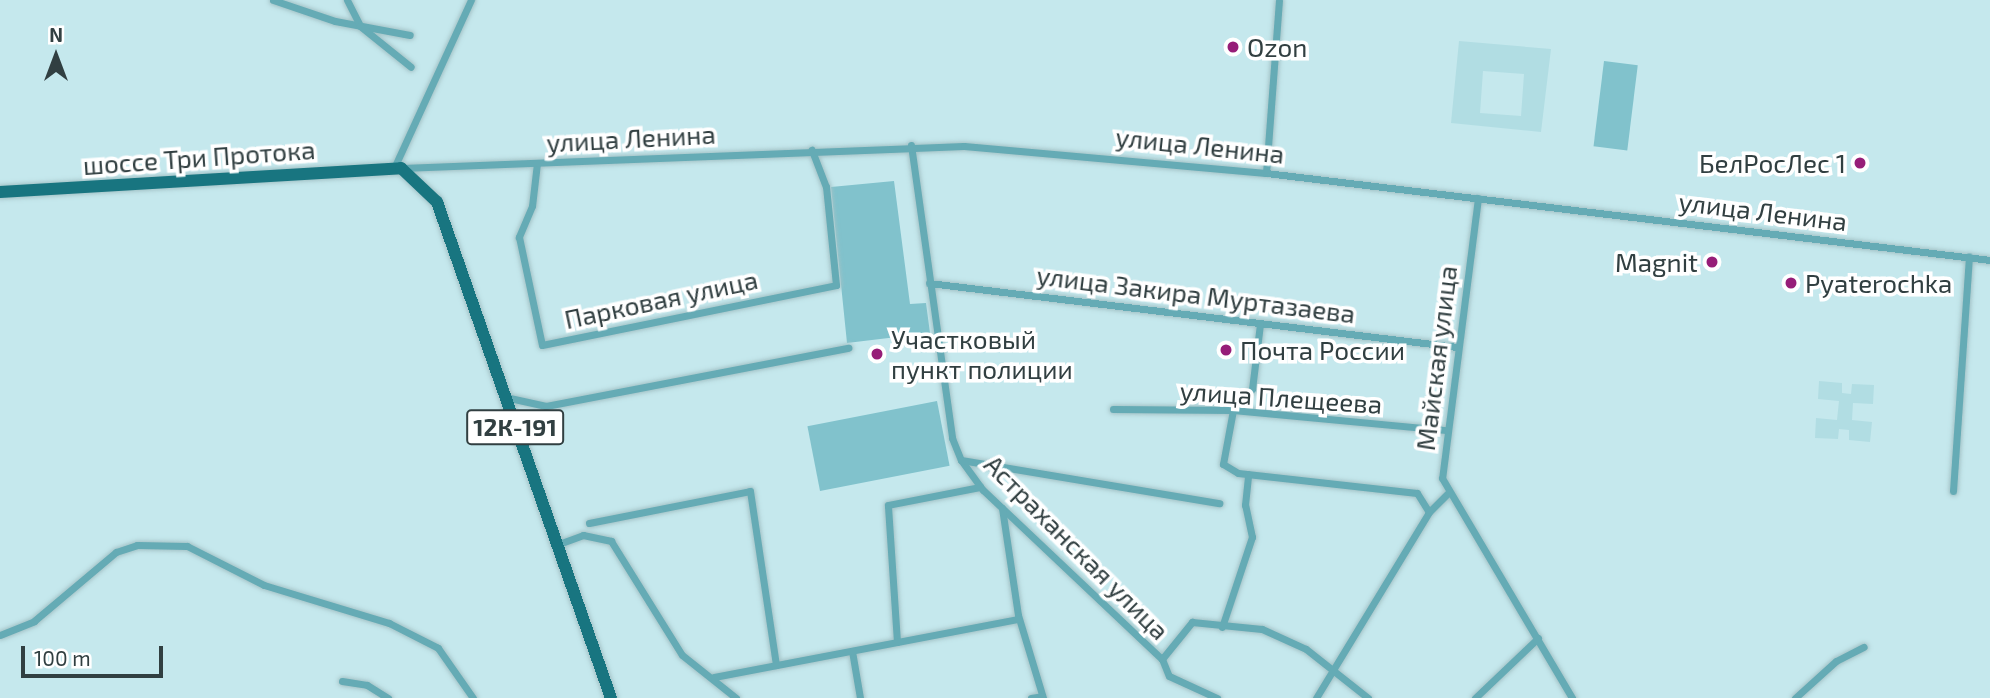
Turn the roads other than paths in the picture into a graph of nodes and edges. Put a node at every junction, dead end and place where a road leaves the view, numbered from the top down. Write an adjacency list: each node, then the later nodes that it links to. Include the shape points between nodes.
1 (273, 0): 5 (street)
2 (347, 0): 5 (street)
3 (471, 0): 11 (street)
4 (1279, 0): 12 (street)
5 (360, 26): 6 (street); 7 (street)
6 (410, 35)
7 (411, 68)
8 (912, 145): 9 (street, улица Ленина); 12 (street, улица Ленина); 17 (street, Астраханская улица)
9 (811, 150): 10 (street, улица Ленина); 10 (street, Парковая улица, via 826,187 836,285 542,345 519,237 533,206)
10 (537, 163): 11 (street, улица Ленина)
11 (398, 168): 13 (main road, шоссе Три Протока); 21 (main road, 12К-191, via 437,202)
12 (1266, 173): 14 (street, улица Ленина)
13 (0, 192)
14 (1478, 198): 15 (street, улица Ленина); 19 (street, Майская улица)
15 (1969, 257): 16 (street, улица Ленина); 28 (street)
16 (1990, 260)
17 (929, 283): 18 (street, улица Закира Муртазаева); 25 (street, Астраханская улица, via 952,438)
18 (1260, 324): 19 (street, улица Закира Муртазаева); 23 (street, via 1252,389)
19 (1457, 347): 24 (street, Майская улица)
20 (848, 348): 21 (street, via 546,406)
21 (504, 396): 34 (main road, 12К-191)
22 (1113, 409): 23 (street, улица Плещеева)
23 (1233, 410): 24 (street, улица Плещеева); 26 (street, via 1223,464)
24 (1446, 430): 29 (street, Майская улица, via 1442,478)
25 (961, 460): 27 (street, Астраханская улица); 30 (street)
26 (1248, 474): 32 (street, via 1418,493); 36 (street, via 1245,505 1252,537)
27 (980, 487): 31 (street, Астраханская улица); 39 (street, via 888,505)
28 (1953, 491)
29 (1449, 492): 32 (street); 38 (street, Майская улица)
30 (1219, 503)
31 (1002, 508): 35 (street); 42 (street, Астраханская улица)
32 (1429, 512): 44 (street)
33 (589, 523): 43 (street, via 750,491)
34 (556, 545): 45 (street, via 583,536 611,541 682,655); 50 (main road, 12К-191)
35 (1019, 619): 39 (street); 47 (street)
36 (1222, 627): 42 (street, via 1192,622); 44 (street, via 1262,629 1307,649)
37 (0, 635): 49 (street, via 34,621 116,552 136,545 187,546 264,585 388,623 438,648)
38 (1538, 638): 57 (street); 58 (street, Майская улица)
39 (897, 642): 41 (street)
40 (1864, 647): 59 (street, via 1836,661 1821,682)
41 (852, 651): 43 (street); 52 (street)
42 (1162, 659): 54 (street, Астраханская улица, via 1169,676)
43 (776, 665): 45 (street)
44 (1332, 672): 55 (street); 56 (street)
45 (715, 677): 51 (street)
46 (342, 681): 48 (street, via 367,685)
47 (1042, 697): 53 (street)
48 (388, 698)
49 (473, 698)
50 (611, 698)
51 (736, 698)
52 (860, 698)
53 (1031, 698)
54 (1217, 698)
55 (1316, 698)
56 (1368, 698)
57 (1475, 698)
58 (1572, 698)
59 (1795, 698)

